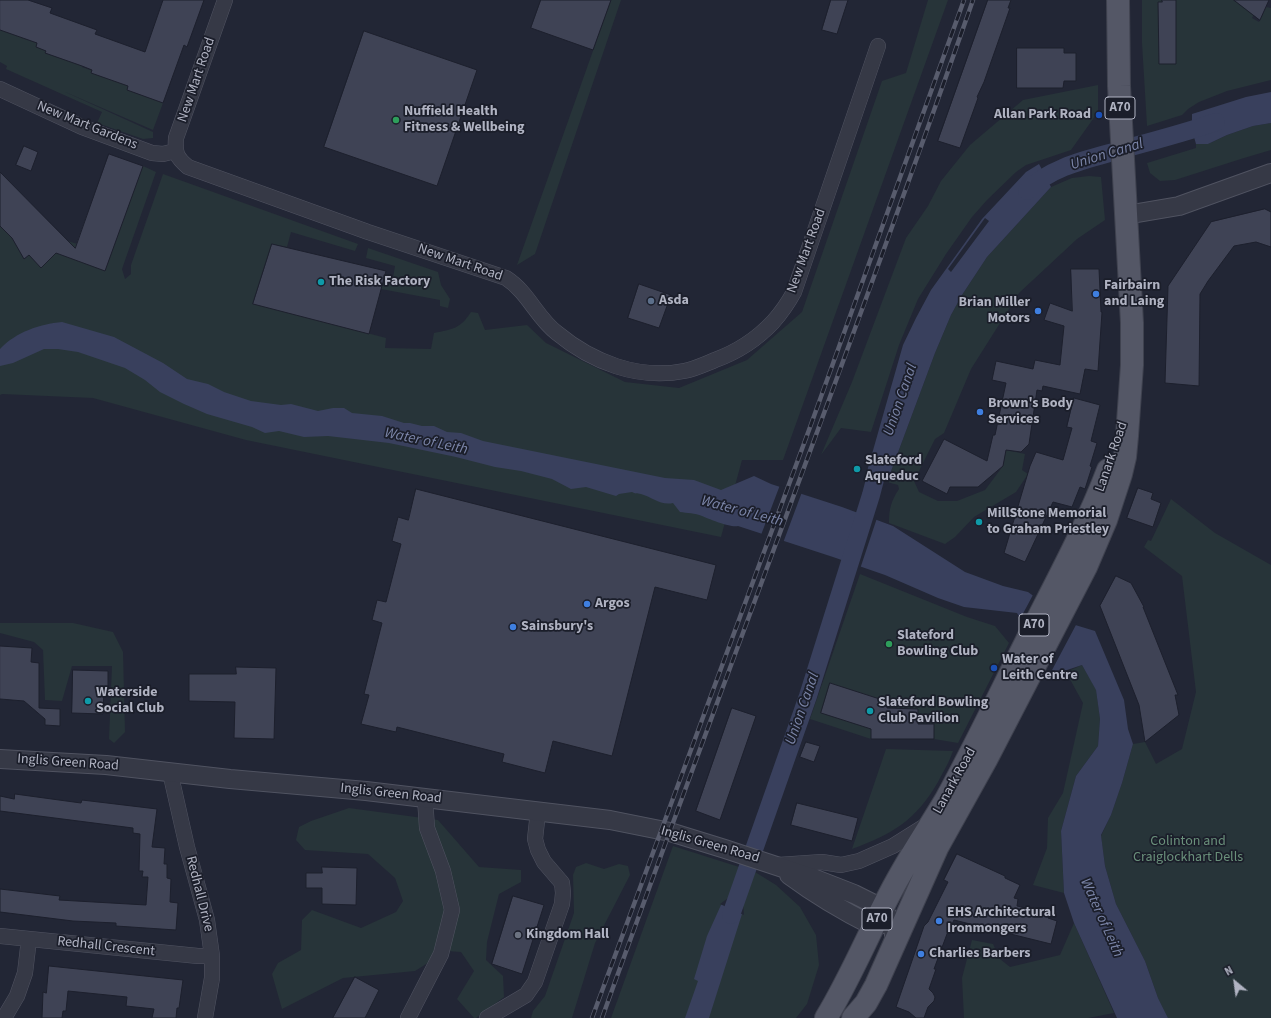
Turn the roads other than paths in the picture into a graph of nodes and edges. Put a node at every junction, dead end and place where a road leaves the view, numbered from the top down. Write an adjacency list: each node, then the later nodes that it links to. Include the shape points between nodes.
1 (225, 0): 5 (street, New Mart Road, via 176,138)
2 (1118, 0): 7 (main road, A70, via 1119,86)
3 (878, 46): 5 (street, New Mart Road, via 794,292 773,322 742,348 684,371 642,372 607,364 588,355 555,332 519,288 506,278 368,232 188,167 179,160)
4 (0, 89): 5 (street, New Mart Gardens, via 82,127 152,153)
5 (176, 151)
6 (1271, 173): 7 (street, via 1178,206)
7 (1126, 215): 8 (main road, Lanark Road / A70, via 1132,323 1129,406 1109,468 1056,603)
8 (1027, 660): 13 (main road, Lanark Road / A70); 15 (main road, Lanark Road / A70, via 986,760 937,848)
9 (0, 759): 10 (street, Inglis Green Road, via 106,765)
10 (170, 772): 11 (street, Inglis Green Road); 18 (street, Redhall Drive, via 207,920)
11 (425, 798): 12 (street, Inglis Green Road); 21 (street, via 427,828 443,871 452,910 441,954)
12 (538, 812): 14 (street, Inglis Green Road, via 610,820 670,832); 22 (street, via 535,839 544,862 562,883 562,904 536,982 526,995)
13 (932, 821): 14 (street, Inglis Green Road, via 893,846 859,861 841,865 822,862); 15 (main road, Lanark Road / A70)
14 (775, 866): 15 (street, Inglis Green Road, via 844,912)
15 (890, 922): 23 (main road, Lanark Road / A70); 24 (main road, Lanark Road / A70, via 873,991)
16 (0, 936): 17 (street, Redhall Crescent)
17 (29, 939): 18 (street, Redhall Crescent); 19 (street, via 25,973 17,996)
18 (212, 956): 20 (street, Redhall Drive, via 212,978)
19 (4, 1018)
20 (205, 1018)
21 (408, 1018)
22 (487, 1018)
23 (826, 1018)
24 (852, 1018)

